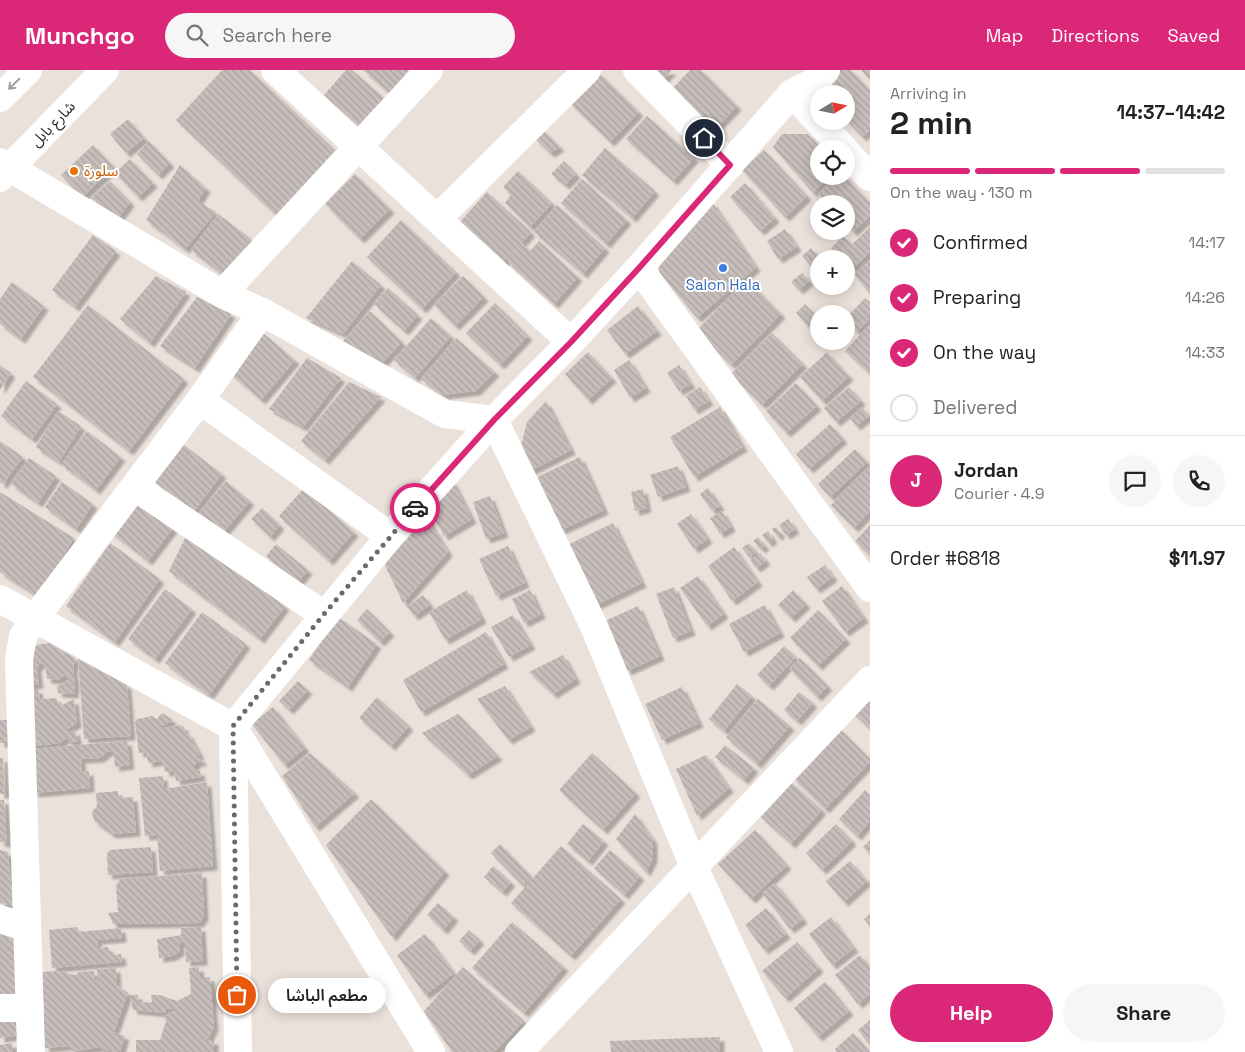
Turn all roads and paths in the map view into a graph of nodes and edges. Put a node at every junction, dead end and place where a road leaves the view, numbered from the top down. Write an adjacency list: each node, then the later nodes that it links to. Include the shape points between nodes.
1 (28, 70): 9 (street, one-way to 9)
2 (105, 70): 14 (street, شارع بابل)
3 (275, 70): 11 (street)
4 (429, 70): 11 (street)
5 (587, 70): 16 (street)
6 (637, 70): 13 (street)
7 (826, 70): 8 (street, via 816,81)
8 (792, 93): 10 (street); 13 (street)
9 (0, 98)
10 (836, 140)
11 (358, 147): 16 (street); 18 (street)
12 (855, 161): 15 (street)
13 (730, 165): 17 (street)
14 (3, 169): 18 (street)
15 (870, 177)
16 (437, 219): 20 (street)
17 (639, 268): 20 (street); 25 (street)
18 (222, 294): 19 (street)
19 (262, 312): 21 (street); 22 (street, via 445,414)
20 (571, 342): 22 (street)
21 (200, 400): 23 (street); 24 (street)
22 (494, 420): 24 (street); 31 (street, via 593,624)
23 (135, 487): 27 (street); 28 (street)
24 (390, 536): 27 (street)
25 (870, 588)
26 (0, 599): 28 (street)
27 (324, 614): 30 (street)
28 (35, 618): 30 (street); 33 (street, via 23,636 19,660)
29 (870, 680): 31 (street)
30 (233, 726): 37 (street); 38 (street)
31 (694, 867): 39 (street); 40 (street)
32 (0, 919): 33 (street)
33 (27, 928): 35 (street)
34 (0, 1008): 35 (street)
35 (30, 1008): 36 (street)
36 (31, 1052)
37 (238, 1052)
38 (431, 1052)
39 (519, 1052)
40 (779, 1052)

